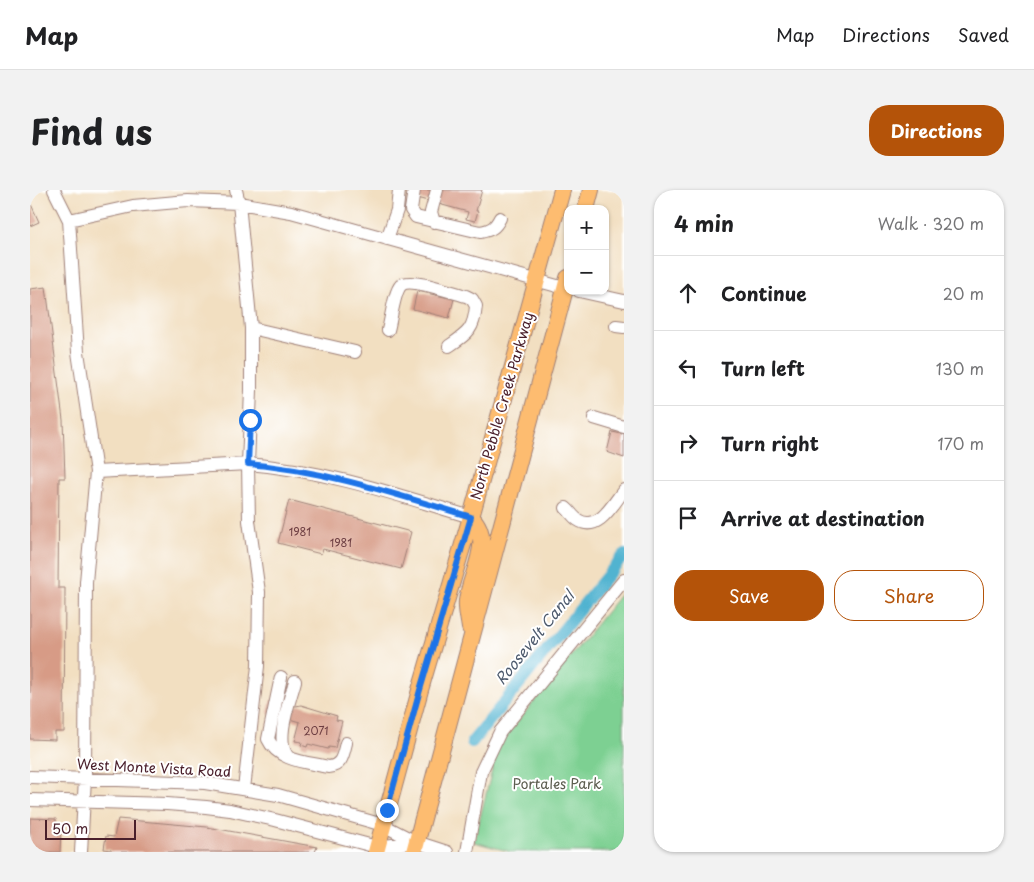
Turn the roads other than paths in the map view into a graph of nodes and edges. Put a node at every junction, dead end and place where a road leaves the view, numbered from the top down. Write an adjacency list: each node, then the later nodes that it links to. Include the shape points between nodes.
1 (54, 190): 13 (street)
2 (236, 190): 10 (street)
3 (399, 190): 15 (street, via 397,210)
4 (414, 190): 14 (street, via 411,210 416,217)
5 (422, 190): 14 (street, via 418,212)
6 (429, 190): 14 (street, via 424,210)
7 (437, 190): 14 (street)
8 (562, 190): 16 (main road, North Pebble Creek Parkway)
9 (591, 190): 11 (main road)
10 (239, 203): 13 (street, via 188,201 133,206); 15 (street, via 291,212); 21 (street)
11 (587, 205)
12 (500, 218): 14 (street, via 496,226 480,232)
13 (70, 220): 28 (street, via 78,352)
14 (427, 220)
15 (387, 239): 16 (street)
16 (537, 281): 17 (street); 31 (main road, North Pebble Creek Parkway)
17 (564, 286)
18 (568, 295): 33 (main road)
19 (601, 295): 20 (street)
20 (624, 301)
21 (251, 328): 24 (street); 27 (street)
22 (388, 330): 23 (street, via 402,285 428,286 466,296 476,306 473,326)
23 (449, 346)
24 (355, 352)
25 (594, 418): 26 (street)
26 (624, 426)
27 (248, 464): 28 (street); 31 (street, via 302,470); 38 (street, via 249,521 259,592 258,666)
28 (96, 472): 37 (street, via 86,582)
29 (624, 490): 30 (street, via 595,522 577,520)
30 (566, 508)
31 (471, 517): 33 (main road, via 480,530 482,541 466,602); 41 (main road, North Pebble Creek Parkway)
32 (624, 580): 46 (street, via 500,732 481,772)
33 (471, 635): 42 (main road)
34 (346, 744): 35 (street, via 341,762 334,767)
35 (285, 755): 35 (street, via 287,751 292,680 268,738)
36 (30, 777): 37 (street, West Monte Vista Road)
37 (85, 778): 38 (street, West Monte Vista Road, via 205,783); 40 (street)
38 (244, 789): 41 (street, West Monte Vista Road, via 301,801)
39 (30, 800): 40 (street, West Monte Vista Road)
40 (83, 801): 43 (street, West Monte Vista Road, via 230,810); 44 (street)
41 (383, 825): 42 (street, West Monte Vista Road); 43 (main road, North Pebble Creek Parkway)
42 (415, 847): 43 (street, West Monte Vista Road); 45 (street, West Monte Vista Road)
43 (377, 849)
44 (81, 852)
45 (447, 852)
46 (467, 852)

